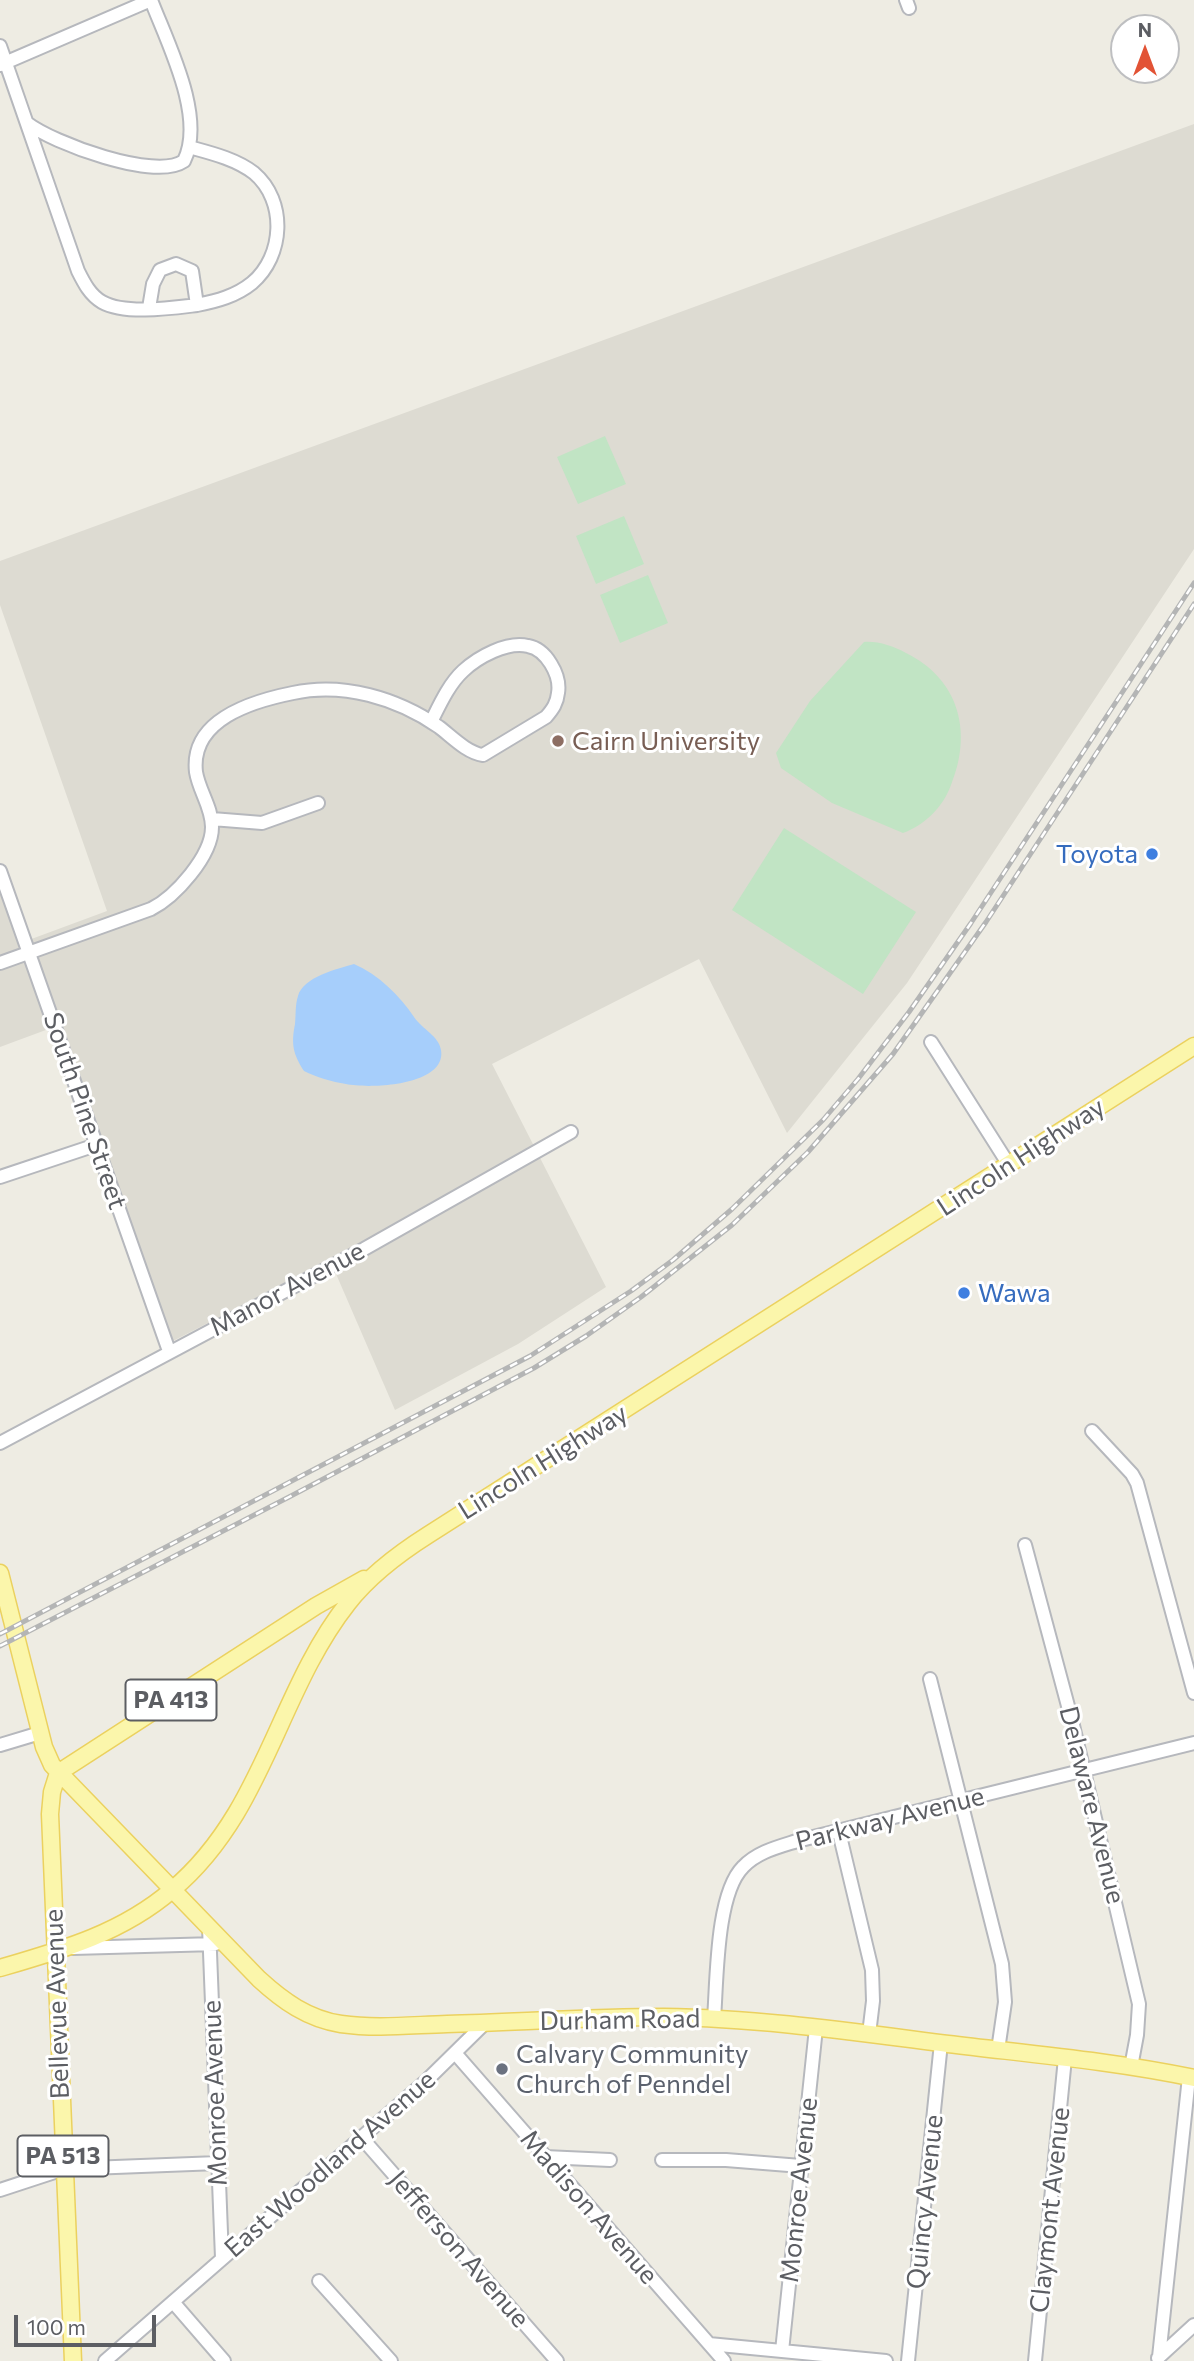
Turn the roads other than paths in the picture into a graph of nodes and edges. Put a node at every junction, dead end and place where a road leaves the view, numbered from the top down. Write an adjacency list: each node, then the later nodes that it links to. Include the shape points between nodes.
1 (151, 0): 3 (street); 5 (street, via 187,101)
2 (0, 46): 3 (street)
3 (3, 64): 4 (street)
4 (26, 123): 5 (street, via 69,146 145,165 181,163); 7 (street, via 84,284 105,304)
5 (189, 147): 6 (street, via 253,172 272,195 278,225 267,267 254,282 234,295)
6 (197, 305): 7 (street); 7 (street, via 192,271 176,264 160,270)
7 (149, 309)
8 (431, 722): 8 (street, via 462,672 505,647 517,644 537,649 555,673 559,691 554,708 487,753 478,755); 10 (street, via 378,697 327,690 270,697 238,709 205,734 199,746 196,773)
9 (318, 803): 10 (street, via 262,823)
10 (212, 819): 12 (street, via 208,845 194,870 162,904)
11 (0, 871): 12 (street, South Pine Street)
12 (30, 953): 13 (street); 17 (street, South Pine Street)
13 (0, 963)
14 (931, 1042): 18 (street)
15 (1194, 1046): 18 (main road, Lincoln Highway)
16 (571, 1132): 20 (street, Manor Avenue, via 364,1249)
17 (96, 1145): 19 (street); 20 (street, South Pine Street)
18 (1009, 1165): 25 (main road, Lincoln Highway, via 428,1535)
19 (0, 1177)
20 (169, 1351): 22 (street, Manor Avenue)
21 (1092, 1431): 27 (street, via 1137,1483)
22 (0, 1443)
23 (1025, 1545): 31 (street, Delaware Avenue)
24 (0, 1573): 28 (main road, Durham Road)
25 (376, 1573): 32 (main road, PA 413, via 316,1606); 35 (main road, Lincoln Highway, via 348,1603 323,1641 228,1828)
26 (930, 1679): 33 (street)
27 (1194, 1693)
28 (40, 1733): 30 (street); 32 (main road, Durham Road)
29 (1194, 1743): 31 (street, Parkway Avenue)
30 (0, 1745)
31 (1084, 1771): 33 (street, Parkway Avenue); 47 (street, Delaware Avenue, via 1139,2004)
32 (58, 1773): 35 (main road, Durham Road); 37 (main road, Bellevue Avenue / PA 513, via 50,1814)
33 (961, 1801): 34 (street, Parkway Avenue); 44 (street, via 1002,1964 1005,2002)
34 (839, 1832): 39 (street, Parkway Avenue, via 775,1848 747,1863 736,1876 725,1904); 42 (street, via 872,1970)
35 (173, 1890): 36 (main road, Durham Road, via 209,1927); 37 (main road, Lincoln Highway, via 124,1923)
36 (217, 1944): 37 (street); 40 (main road, Durham Road, via 283,2000 325,2021 377,2026); 53 (street, Monroe Avenue)
37 (61, 1950): 38 (main road, Lincoln Highway); 55 (main road, Bellevue Avenue / PA 513)
38 (0, 1968)
39 (714, 2019): 40 (main road, Durham Road); 41 (main road, Durham Road)
40 (485, 2023): 45 (street, East Woodland Avenue)
41 (816, 2028): 42 (main road, Durham Road); 54 (street, Monroe Avenue)
42 (869, 2034): 43 (main road, Durham Road)
43 (941, 2043): 44 (main road, Durham Road); 71 (street, Quincy Avenue)
44 (998, 2050): 46 (main road, Durham Road)
45 (455, 2053): 49 (street, East Woodland Avenue); 50 (street, Madison Avenue)
46 (1065, 2058): 47 (main road, Durham Road); 72 (street, Claymont Avenue)
47 (1130, 2067): 48 (main road, Durham Road)
48 (1192, 2077): 63 (street)
49 (360, 2137): 57 (street, East Woodland Avenue); 68 (street, Jefferson Avenue)
50 (545, 2157): 51 (street); 61 (street, Madison Avenue)
51 (610, 2160)
52 (662, 2160): 54 (street)
53 (218, 2163): 55 (street); 57 (street, Monroe Avenue)
54 (802, 2166): 62 (street, Monroe Avenue)
55 (64, 2169): 56 (street); 64 (main road, Bellevue Avenue / PA 513)
56 (0, 2190)
57 (222, 2258): 59 (street, East Woodland Avenue)
58 (319, 2281): 67 (street)
59 (173, 2302): 65 (street, East Woodland Avenue); 66 (street)
60 (1194, 2325): 63 (street)
61 (709, 2344): 62 (street); 69 (street, Madison Avenue)
62 (782, 2351): 70 (street)
63 (1157, 2359)
64 (74, 2361)
65 (105, 2361)
66 (224, 2361)
67 (391, 2361)
68 (557, 2361)
69 (724, 2361)
70 (887, 2361)
71 (908, 2361)
72 (1035, 2361)

